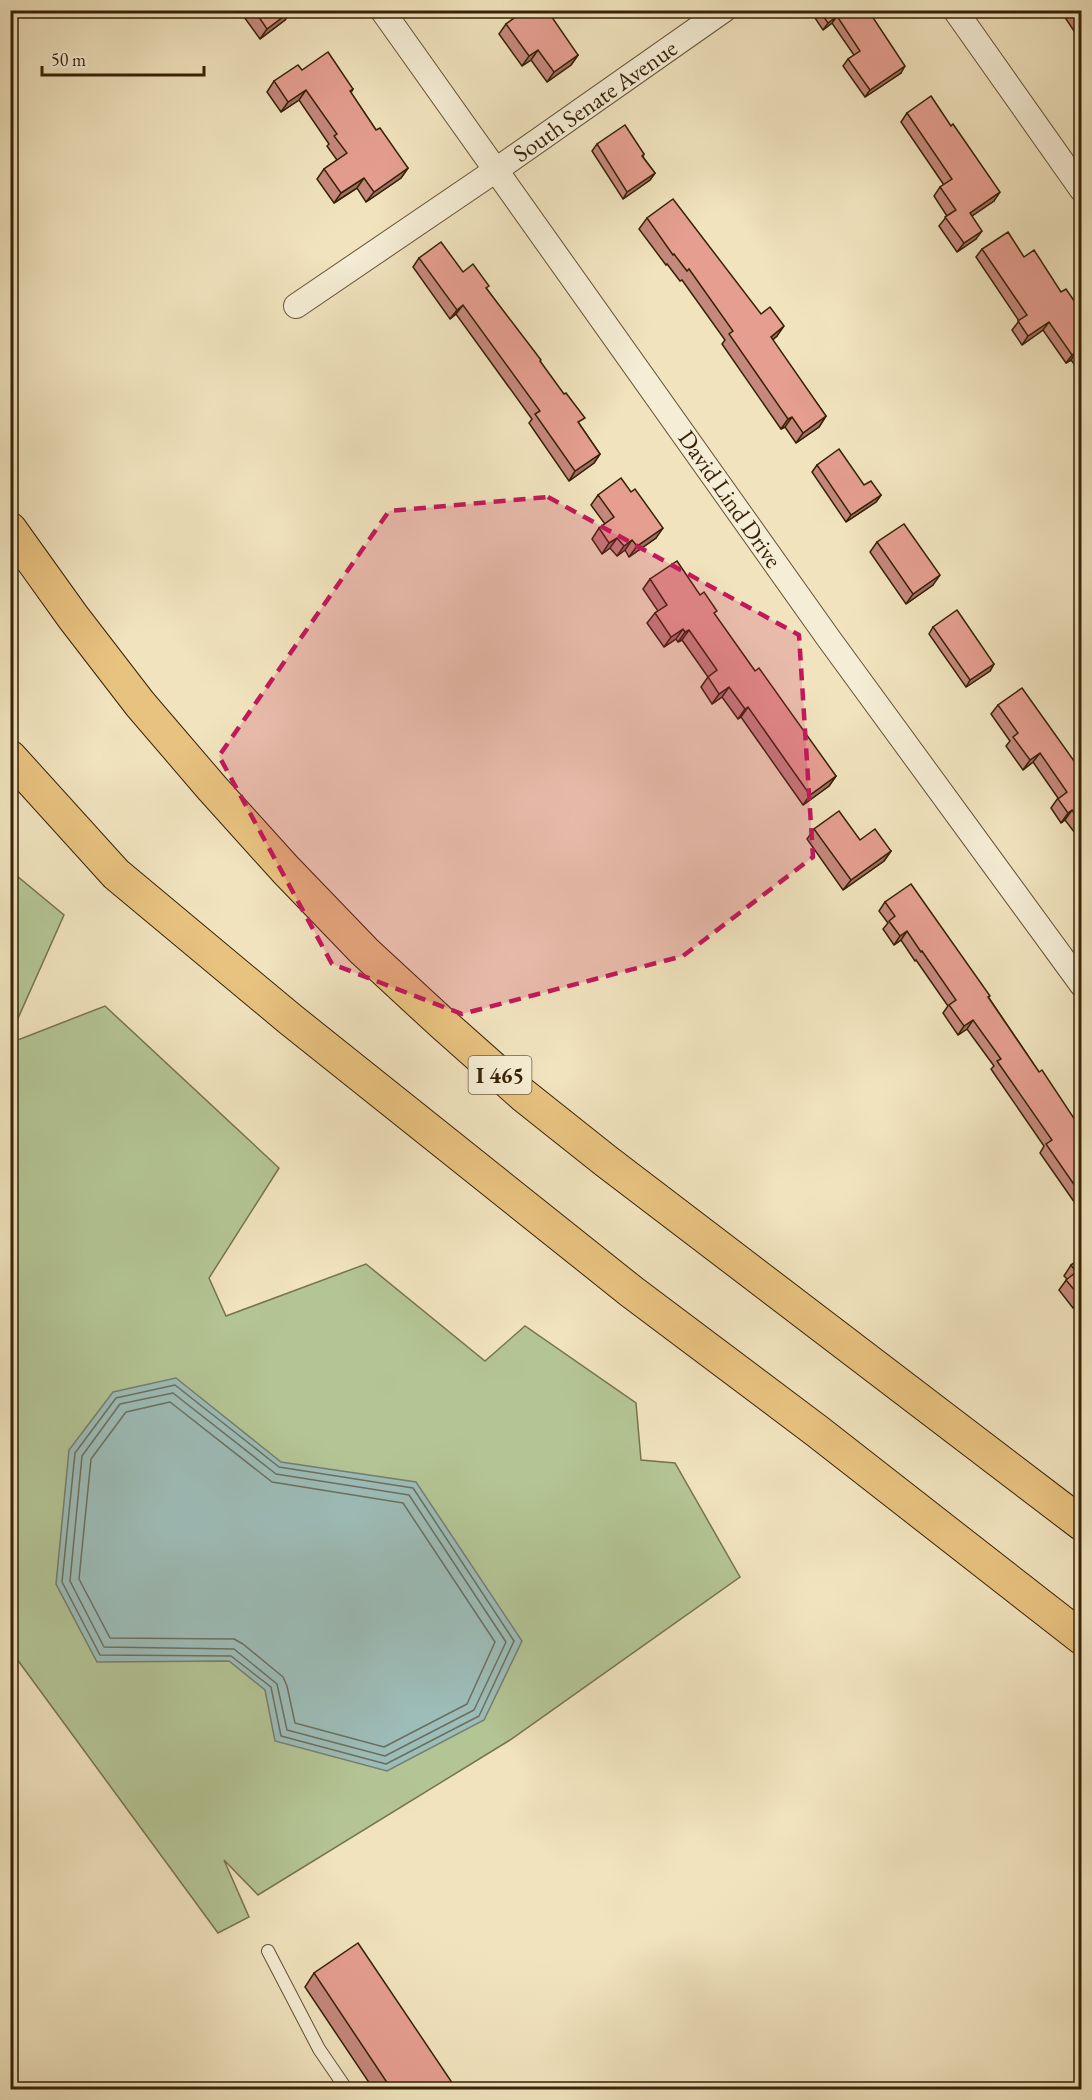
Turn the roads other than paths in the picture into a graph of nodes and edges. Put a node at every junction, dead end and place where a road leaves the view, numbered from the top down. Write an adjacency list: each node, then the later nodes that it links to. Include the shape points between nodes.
1 (382, 10): 4 (street, David Lind Drive)
2 (724, 10): 4 (street, South Senate Avenue)
3 (955, 10): 5 (street)
4 (496, 170): 6 (street, South Senate Avenue); 9 (street, David Lind Drive, via 822,629)
5 (1082, 190)
6 (296, 306)
7 (10, 530): 10 (highway, I 465, via 133,695 212,788 364,951 435,1017 606,1161)
8 (10, 757): 11 (highway, via 116,874 290,1019 632,1292)
9 (1082, 985)
10 (1082, 1524)
11 (1082, 1638)
12 (268, 1951): 13 (lane, via 319,2049)
13 (347, 2090)

